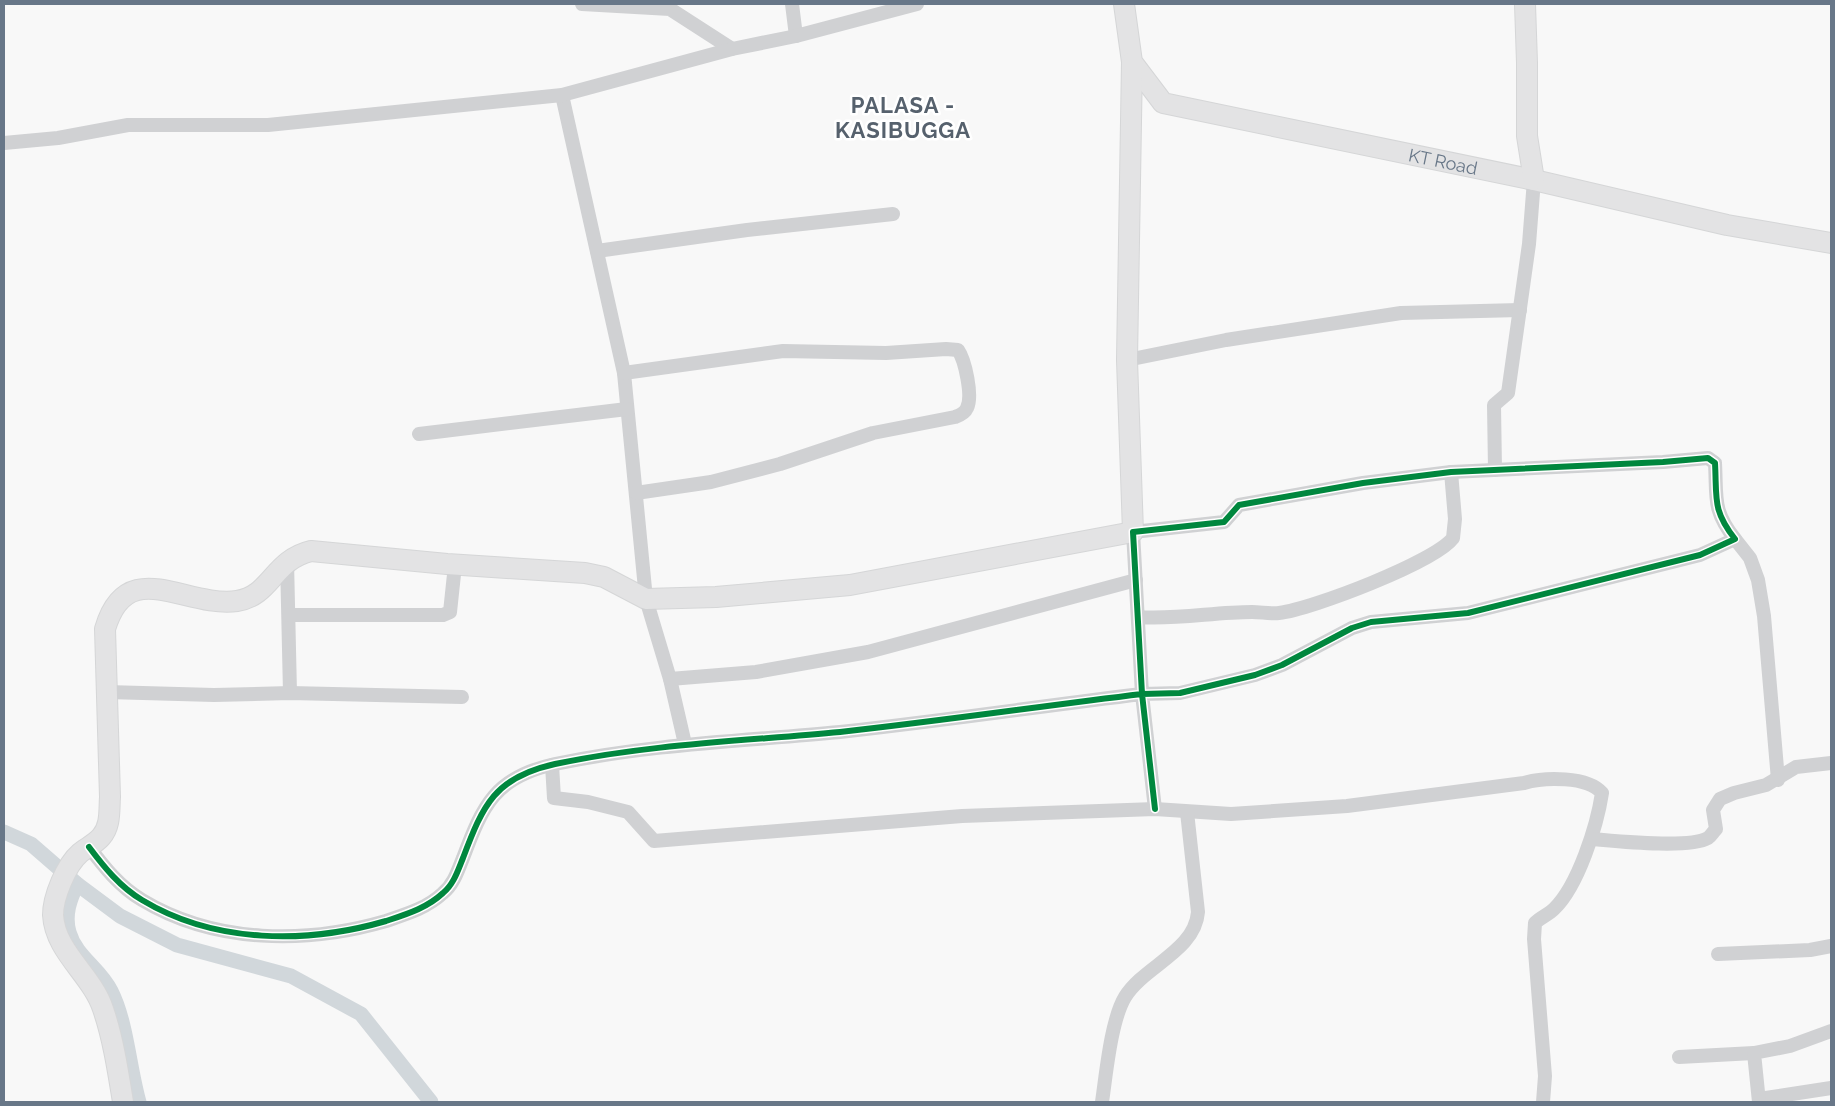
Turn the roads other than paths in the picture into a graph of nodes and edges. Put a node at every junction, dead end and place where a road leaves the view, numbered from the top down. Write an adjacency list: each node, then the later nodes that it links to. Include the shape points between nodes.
1 (582, 4): 7 (street, via 670,9)
2 (792, 4): 6 (street)
3 (918, 4): 6 (street)
4 (1124, 4): 8 (main road, KT Road)
5 (1525, 4): 11 (main road, via 1527,136)
6 (796, 36): 7 (street)
7 (732, 49): 9 (street)
8 (1132, 62): 11 (main road, KT Road, via 1163,103); 16 (main road)
9 (562, 95): 10 (street, via 268,125 128,125); 14 (street)
10 (4, 144)
11 (1534, 180): 13 (main road, KT Road, via 1727,225); 15 (street)
12 (894, 214): 14 (street)
13 (1831, 242)
14 (597, 251): 17 (street)
15 (1520, 310): 16 (street, via 1401,313 1226,340); 20 (street, via 1508,392 1494,405)
16 (1127, 360): 23 (main road)
17 (624, 373): 18 (street); 22 (street, via 783,351 886,353 946,349 958,350 963,358 968,385 968,406 963,414 956,417 873,433 780,464 711,482)
18 (627, 408): 19 (street); 22 (street)
19 (419, 434)
20 (1495, 470): 21 (street); 24 (street, via 1708,458 1715,463 1717,509)
21 (1450, 472): 23 (street, via 1240,505 1224,522); 30 (street, via 1455,519 1453,538 1443,549 1418,562 1317,604 1277,614 1252,612 1158,619)
22 (636, 493): 28 (street)
23 (1133, 532): 27 (street); 28 (main road, via 850,585 716,597)
24 (1735, 539): 34 (street, via 1700,555 1468,613 1371,622 1255,675 1180,693); 39 (street, via 1750,558 1758,580)
25 (287, 561): 26 (main road, via 311,551); 29 (street); 32 (main road, via 266,586 240,600 224,602 146,588 131,590 110,610 105,628)
26 (455, 565): 28 (main road, via 585,573 604,577); 29 (street, via 450,612 443,615)
27 (1136, 580): 30 (street); 31 (street, via 868,652 756,672)
28 (646, 599): 31 (street)
29 (289, 614): 33 (street)
30 (1138, 617): 34 (street)
31 (670, 679): 36 (street)
32 (107, 692): 33 (street); 43 (main road, via 108,824 102,837)
33 (290, 693): 35 (street)
34 (1142, 694): 36 (street, via 841,732); 40 (street)
35 (462, 697)
36 (685, 744): 38 (street, via 655,746)
37 (1831, 763): 39 (street, via 1796,767)
38 (552, 765): 40 (street, via 554,798 628,812 654,841 962,816); 43 (street, via 504,784 490,799 456,877 446,891 427,906 341,932 270,937 198,925 141,900)
39 (1778, 780): 42 (street, via 1720,799 1713,810 1716,829 1709,838 1695,842 1651,843)
40 (1155, 809): 41 (street)
41 (1187, 812): 42 (street, via 1232,814 1347,806 1524,783 1539,778 1559,779 1597,787 1602,793); 52 (street, via 1197,926 1123,1000)
42 (1592, 839): 53 (street, via 1562,899 1535,923 1545,1076)
43 (84, 851): 51 (main road, via 61,883 53,916 60,942 103,1008)
44 (1831, 946): 45 (street, via 1810,950)
45 (1718, 954)
46 (1831, 1031): 47 (street, via 1790,1046)
47 (1754, 1053): 48 (street); 50 (street)
48 (1679, 1057)
49 (1831, 1088): 50 (street)
50 (1759, 1100)
51 (123, 1102)
52 (1102, 1102)
53 (1543, 1102)

